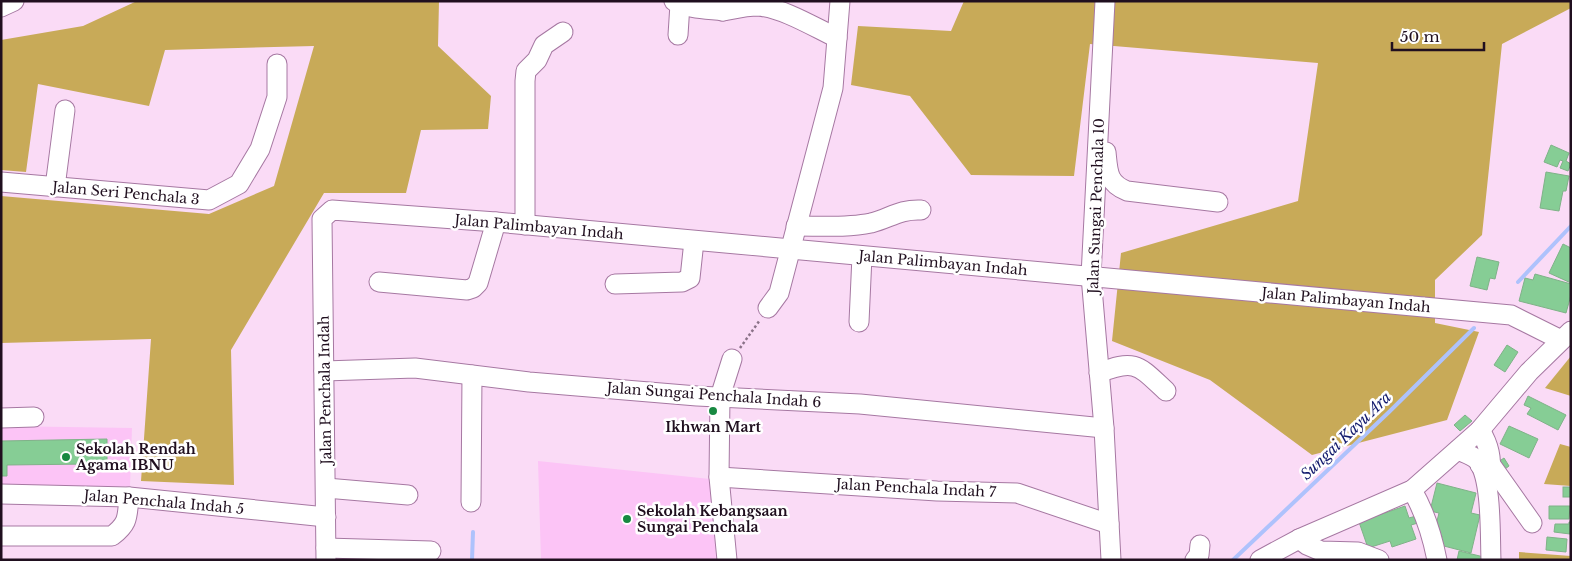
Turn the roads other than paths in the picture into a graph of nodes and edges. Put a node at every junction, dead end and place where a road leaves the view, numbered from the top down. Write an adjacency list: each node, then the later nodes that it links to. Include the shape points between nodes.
1 (14, 1): 6 (street)
2 (840, 1): 9 (street)
3 (1105, 1): 12 (street, Jalan Sungai Penchala 10)
4 (677, 3): 5 (street); 8 (street)
5 (723, 6): 9 (street, via 760,6 795,17)
6 (1, 7)
7 (563, 32): 19 (street, via 544,45 537,60 526,71)
8 (678, 35)
9 (837, 38): 20 (street, via 833,88)
10 (277, 64): 14 (street, Jalan Seri Penchala 3, via 277,98 260,149 240,184 209,200)
11 (65, 110): 14 (street)
12 (1098, 128): 15 (street, via 1106,138 1109,176 1118,188); 24 (street, Jalan Sungai Penchala 10)
13 (1, 182): 14 (street, Jalan Seri Penchala 3)
14 (55, 187)
15 (1218, 202)
16 (921, 210): 20 (street, via 909,209 856,225)
17 (322, 219): 18 (street, Jalan Palimbayan Indah, via 332,210); 31 (street, Jalan Penchala Indah)
18 (496, 222): 19 (street, Jalan Palimbayan Indah); 25 (street, via 478,283 473,288)
19 (525, 225): 21 (street, Jalan Palimbayan Indah)
20 (796, 226): 22 (street)
21 (694, 241): 22 (street, Jalan Palimbayan Indah); 26 (street, via 690,278 682,282)
22 (790, 250): 23 (street, Jalan Palimbayan Indah); 27 (street, via 779,293)
23 (862, 256): 24 (street, Jalan Palimbayan Indah); 28 (street)
24 (1091, 276): 29 (street, Jalan Palimbayan Indah, via 1510,315); 32 (street, Jalan Sungai Penchala 10)
25 (378, 282)
26 (615, 284)
27 (768, 308)
28 (859, 322)
29 (1566, 335): 39 (street, via 1529,372)
30 (732, 359): 35 (street)
31 (324, 371): 33 (street, Jalan Sungai Penchala Indah 6, via 415,368); 43 (street, Jalan Penchala Indah)
32 (1099, 373): 34 (street, via 1116,366 1135,365); 38 (street, Jalan Sungai Penchala 10)
33 (472, 375): 35 (street, Jalan Sungai Penchala Indah 6); 48 (street)
34 (1166, 391)
35 (720, 397): 38 (street, Jalan Sungai Penchala Indah 6, via 860,404); 42 (street)
36 (34, 417): 37 (street)
37 (1, 418)
38 (1104, 428): 51 (street, Jalan Sungai Penchala 10)
39 (1480, 430): 40 (street); 41 (street, via 1490,454)
40 (1458, 450): 41 (street); 44 (street)
41 (1486, 465): 50 (street); 61 (street)
42 (719, 477): 51 (street, Jalan Penchala Indah 7, via 1017,493); 57 (street)
43 (326, 488): 46 (street); 49 (street, Jalan Penchala Indah)
44 (1412, 490): 53 (street); 60 (street, via 1428,523)
45 (1, 494): 47 (street, Jalan Penchala Indah 5)
46 (408, 495)
47 (129, 496): 49 (street, Jalan Penchala Indah 5); 52 (street, via 127,517 122,528 112,536)
48 (470, 502)
49 (326, 518): 55 (street, Jalan Penchala Indah)
50 (1532, 523)
51 (1109, 524): 58 (street, Jalan Sungai Penchala 10)
52 (1, 536)
53 (1299, 540): 56 (street, via 1321,551 1358,552); 59 (street)
54 (431, 551): 55 (street)
55 (326, 554)
56 (1373, 559)
57 (727, 560)
58 (1111, 560)
59 (1260, 560)
60 (1437, 560)
61 (1491, 560)

